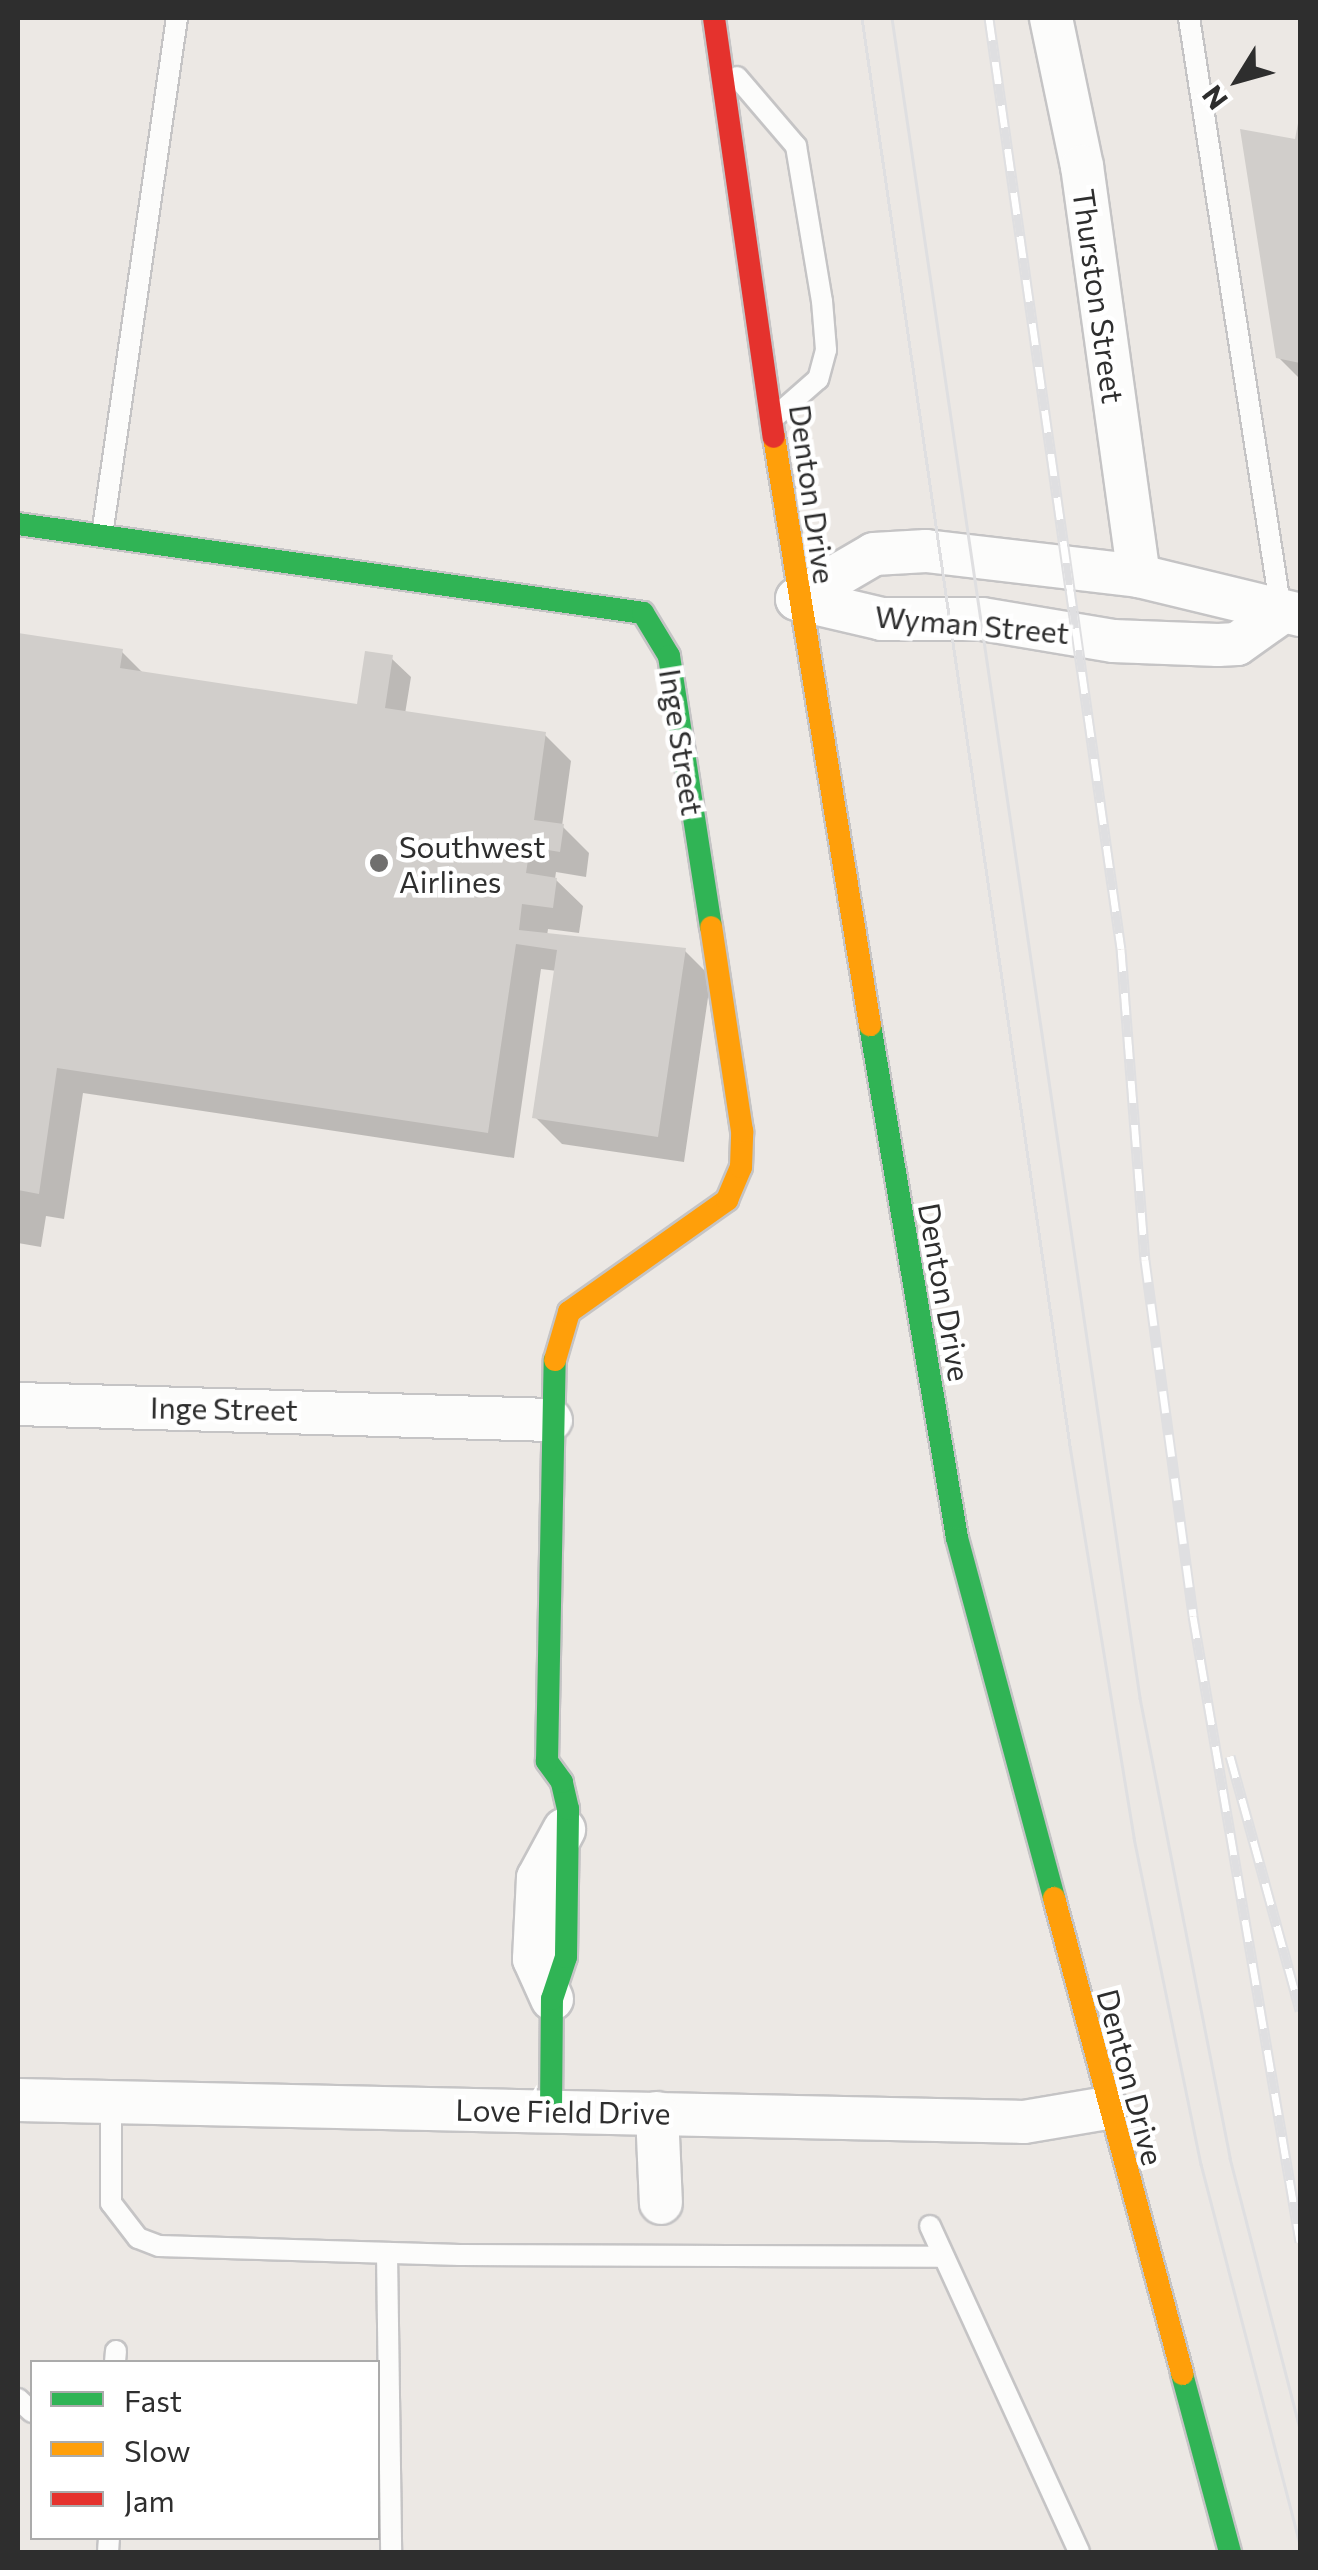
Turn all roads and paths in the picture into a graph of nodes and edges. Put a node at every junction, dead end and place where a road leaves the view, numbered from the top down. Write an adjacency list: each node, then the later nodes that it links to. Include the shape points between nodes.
1 (177, 18): 8 (lane)
2 (714, 18): 5 (main road, Denton Drive)
3 (1050, 18): 9 (street, Thurston Street, via 1082,166)
4 (1189, 18): 11 (lane)
5 (720, 57): 6 (main road, Denton Drive); 6 (lane, via 796,146 822,301 826,350 818,379)
6 (772, 419): 10 (main road, Denton Drive)
7 (18, 524): 8 (main road, Inge Street)
8 (102, 536): 13 (main road, Inge Street, via 642,613 669,656 742,1131 741,1167 727,1200 569,1312 554,1358)
9 (1140, 576): 10 (street, Wyman Street, via 889,551); 11 (street, Wyman Street)
10 (797, 599): 11 (street, Wyman Street, via 882,619 982,619 1113,641 1200,644 1237,644); 18 (main road, Denton Drive, via 957,1538)
11 (1291, 614)
12 (18, 1404): 13 (street, Inge Street)
13 (551, 1420): 14 (main road, Inge Street, via 547,1761 567,1794)
14 (564, 1830): 15 (street, Inge Street, via 538,1878 534,1959)
15 (552, 1999): 19 (main road, Inge Street)
16 (18, 2100): 17 (street, Love Field Drive)
17 (110, 2102): 19 (street, Love Field Drive); 23 (lane, via 111,2204 138,2238 159,2246)
18 (1107, 2108): 20 (street, Love Field Drive, via 1024,2122); 27 (main road, Denton Drive)
19 (551, 2110): 20 (street, Love Field Drive)
20 (657, 2113): 21 (street)
21 (661, 2204)
22 (930, 2226): 24 (lane)
23 (387, 2252): 24 (lane); 25 (lane)
24 (944, 2257): 26 (lane)
25 (390, 2552)
26 (1080, 2552)
27 (1230, 2552)

